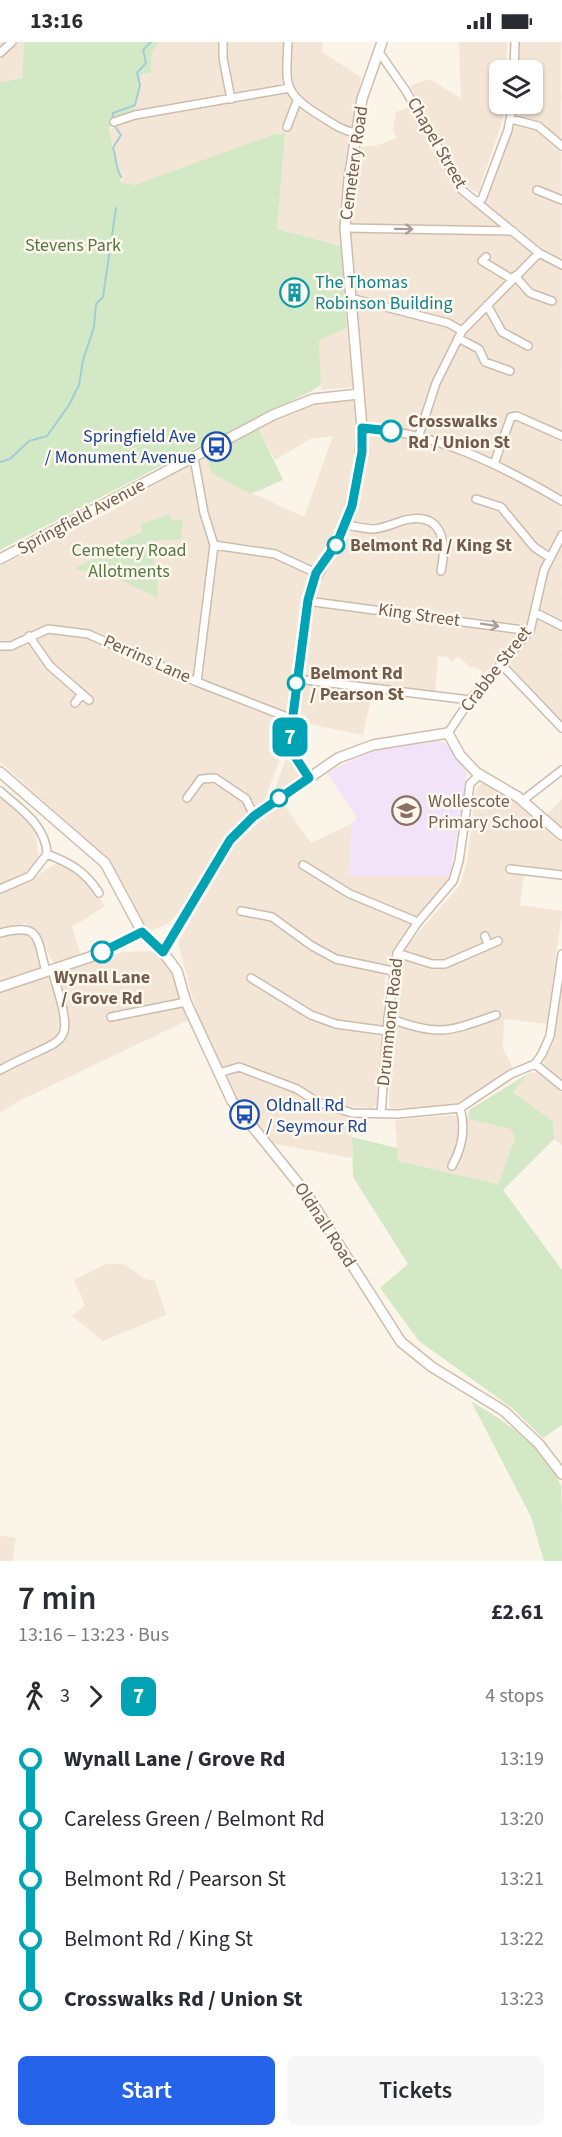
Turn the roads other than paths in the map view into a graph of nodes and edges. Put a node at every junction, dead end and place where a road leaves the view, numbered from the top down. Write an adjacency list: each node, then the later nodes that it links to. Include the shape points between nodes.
1 (12, 42): 7 (street)
2 (223, 42): 10 (street)
3 (288, 42): 9 (street)
4 (382, 42): 6 (street, Cemetery Road)
5 (515, 42): 8 (street)
6 (379, 52): 16 (street, Cemetery Road, via 362,99); 20 (street, Chapel Street, via 406,91 458,184)
7 (0, 53)
8 (514, 60)
9 (290, 88): 10 (street); 11 (street)
10 (231, 99): 14 (street)
11 (297, 101): 15 (street); 16 (street, via 340,128)
12 (512, 114): 13 (street)
13 (511, 119): 17 (street, via 538,126); 20 (street)
14 (114, 122)
15 (287, 127)
16 (356, 133): 21 (street, Cemetery Road)
17 (562, 146)
18 (537, 190): 19 (street)
19 (562, 200)
20 (478, 201): 22 (street, Chapel Street)
21 (345, 228): 22 (street, one-way to 22); 27 (street, Cemetery Road)
22 (513, 231): 23 (street, Chapel Street)
23 (539, 253): 25 (street, Chapel Street); 26 (street)
24 (486, 257): 26 (street, via 482,261)
25 (562, 265)
26 (514, 278): 28 (street, via 530,293); 29 (street)
27 (350, 298): 30 (street, via 448,323); 34 (street, Cemetery Road)
28 (552, 301)
29 (487, 305): 30 (street); 32 (street, via 502,332)
30 (462, 331): 31 (street)
31 (458, 338): 33 (street, via 479,349 485,362); 36 (street, via 436,383)
32 (528, 346)
33 (510, 372)
34 (359, 394): 35 (street, Cemetery Road); 38 (street, Springfield Avenue, via 298,404)
35 (362, 428): 36 (street); 42 (street, Cemetery Road, via 357,486)
36 (419, 435): 39 (street)
37 (562, 436): 39 (street, via 517,416 511,417)
38 (194, 458): 44 (street); 46 (street, Springfield Avenue)
39 (494, 464): 41 (street)
40 (476, 499): 45 (street, via 501,507 534,547)
41 (562, 501)
42 (346, 525): 47 (street, via 375,529 416,518 428,521 443,537); 48 (street, Cemetery Road)
43 (562, 535): 45 (street, Crabbe Street)
44 (214, 544): 48 (street, via 275,554); 57 (street)
45 (549, 557): 50 (street, Crabbe Street)
46 (0, 559)
47 (441, 571)
48 (316, 573): 49 (street, Cemetery Road)
49 (308, 600): 52 (street, King Street, one-way to 52); 56 (street, Cemetery Road)
50 (536, 613): 51 (street); 52 (street, Crabbe Street)
51 (562, 626)
52 (530, 631): 55 (street, Crabbe Street)
53 (29, 636): 54 (street, Perrins Lane, via 11,646); 57 (street, Perrins Lane, via 48,629 88,634); 58 (street, via 50,666)
54 (0, 646)
55 (500, 663): 60 (street, Crabbe Street); 63 (street)
56 (297, 680): 60 (street); 62 (street, Cemetery Road)
57 (197, 682): 62 (street, Perrins Lane)
58 (82, 694): 59 (street); 61 (street)
59 (89, 700)
60 (470, 700): 64 (street, Crabbe Street)
61 (75, 704)
62 (292, 719): 68 (street, Cemetery Road, via 292,751)
63 (562, 728)
64 (448, 734): 67 (street); 68 (street, via 373,745 338,758)
65 (562, 770): 71 (street)
66 (0, 772): 82 (street, Oldnall Road, via 105,863)
67 (479, 775): 71 (street); 81 (street, Drummond Road, via 470,784 453,881)
68 (309, 778): 72 (street)
69 (0, 791): 74 (street, via 38,826)
70 (187, 798): 72 (street, via 201,779 215,778 246,799)
71 (522, 801): 73 (street)
72 (254, 816): 87 (street, via 230,840)
73 (562, 835)
74 (46, 854): 78 (street, via 30,876); 79 (street, via 75,865)
75 (308, 866): 81 (street, via 350,894)
76 (510, 869): 77 (street)
77 (562, 875)
78 (0, 889)
79 (99, 893)
80 (246, 910): 91 (street, via 272,917 336,959)
81 (418, 922): 88 (street, Drummond Road)
82 (142, 932): 87 (street, Oldnall Road); 90 (street, via 115,947)
83 (0, 933): 90 (street, via 31,930)
84 (485, 936): 86 (street)
85 (498, 941): 86 (street)
86 (489, 945): 88 (street, via 439,965)
87 (163, 952): 94 (street, Oldnall Road, via 177,971)
88 (397, 953): 91 (street, Drummond Road)
89 (562, 954): 99 (street, via 550,1036)
90 (49, 970): 93 (street); 100 (street, via 66,1020 63,1037)
91 (393, 971): 97 (street, Drummond Road)
92 (254, 983): 98 (street, via 311,1015 336,1024)
93 (0, 987)
94 (186, 1002): 96 (street); 101 (street, Oldnall Road)
95 (485, 1009): 97 (street, via 492,1016 456,1030 437,1032)
96 (116, 1018)
97 (388, 1018): 98 (street, Drummond Road)
98 (387, 1031): 104 (street, Drummond Road)
99 (535, 1064): 102 (street); 103 (street, via 511,1074)
100 (0, 1070)
101 (219, 1073): 104 (street, via 239,1067 297,1089 317,1102 352,1113); 106 (street, Oldnall Road, via 243,1118 306,1192 400,1342 432,1367 504,1411 539,1443)
102 (562, 1086)
103 (460, 1108): 104 (street); 105 (street, via 464,1121)
104 (381, 1114)
105 (456, 1164)
106 (562, 1474)

